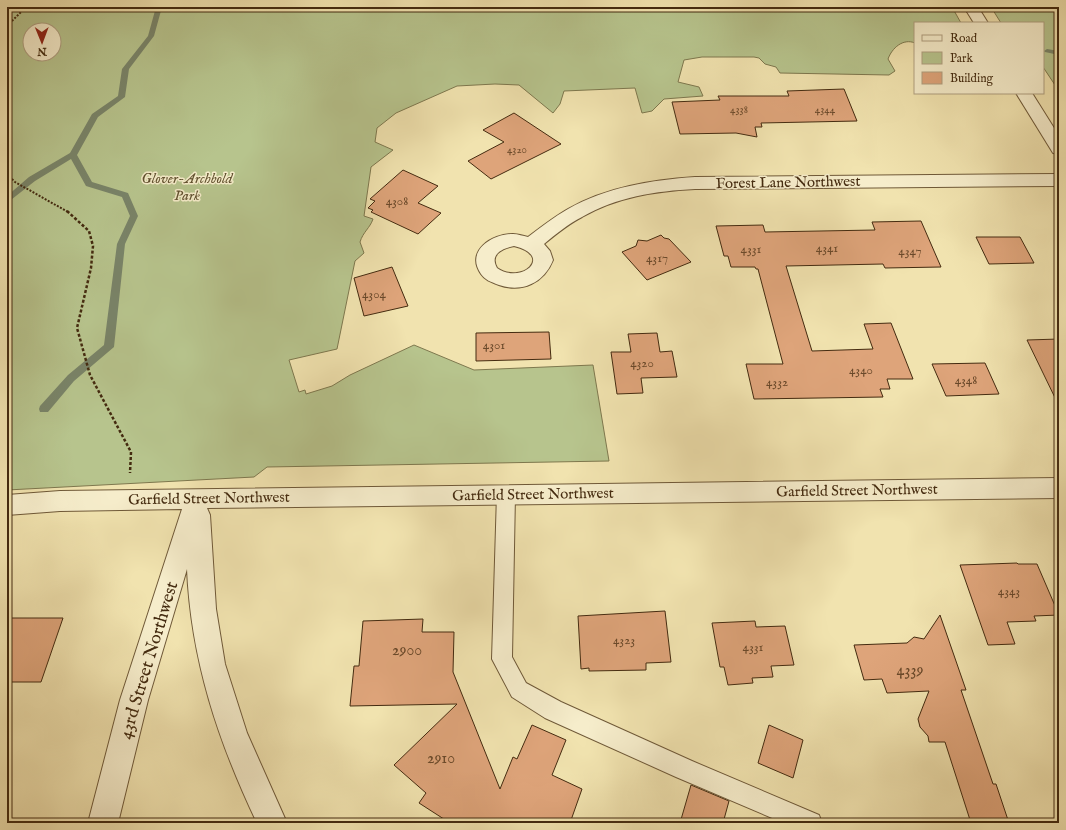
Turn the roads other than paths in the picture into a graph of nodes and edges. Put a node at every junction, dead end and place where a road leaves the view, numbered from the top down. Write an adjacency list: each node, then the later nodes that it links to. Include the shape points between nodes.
1 (971, 7): 2 (street)
2 (980, 22)
3 (1025, 94): 4 (street)
4 (1059, 149)
5 (1059, 180): 6 (street, Forest Lane Northwest, via 695,183 661,186 636,190 597,202 563,220)
6 (531, 244)
7 (1059, 488): 8 (street, Garfield Street Northwest)
8 (506, 494): 9 (street, Garfield Street Northwest); 13 (lane, via 502,659 519,690 553,710)
9 (197, 498): 10 (street, Garfield Street Northwest, via 60,501); 11 (street, 43rd Street Northwest, via 134,700); 12 (street, via 201,584 207,638 215,676 242,759)
10 (7, 505)
11 (102, 823)
12 (272, 823)
13 (810, 823)

